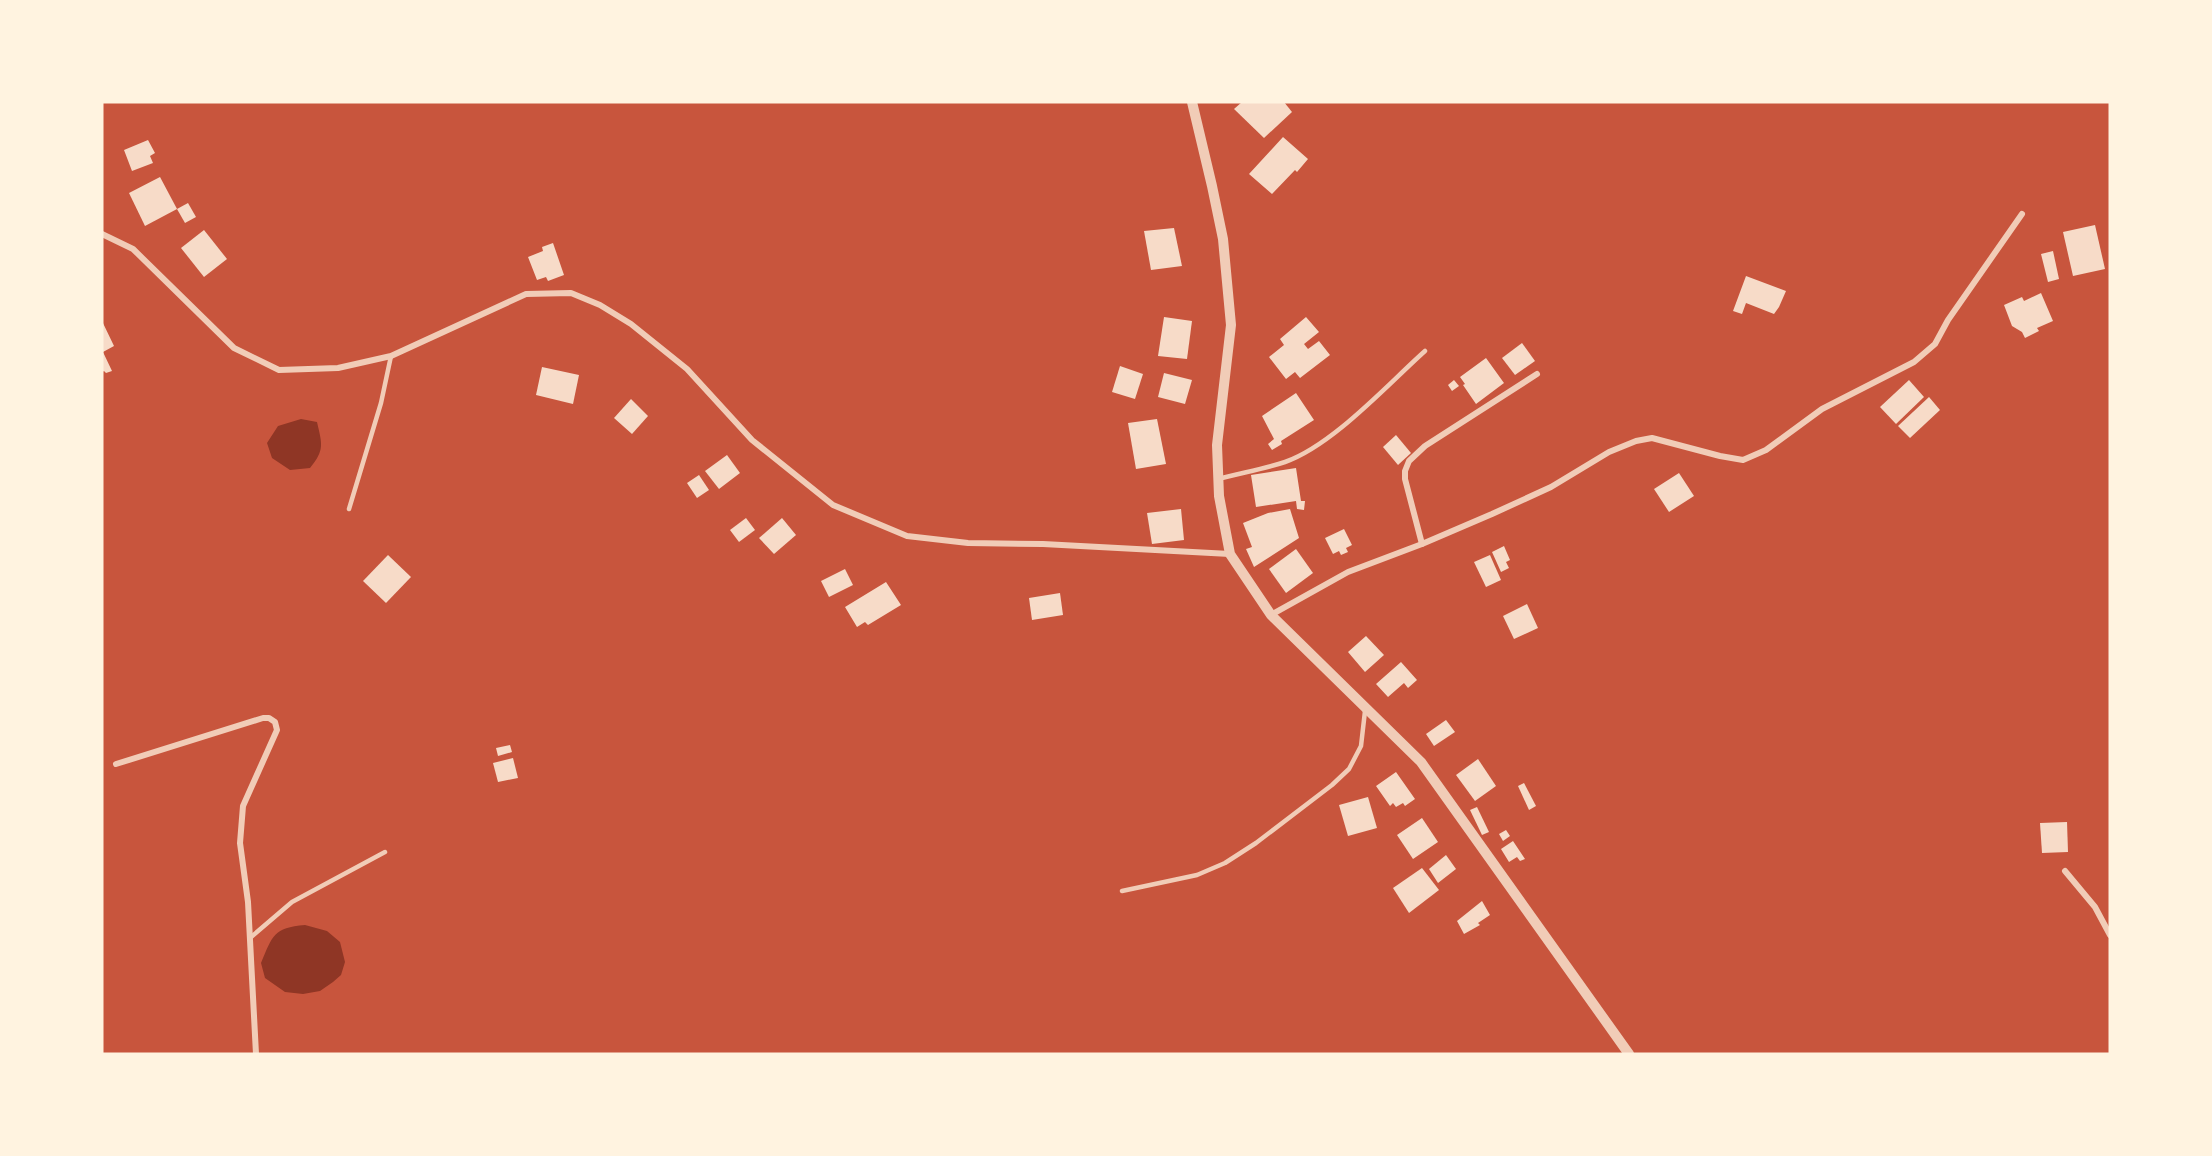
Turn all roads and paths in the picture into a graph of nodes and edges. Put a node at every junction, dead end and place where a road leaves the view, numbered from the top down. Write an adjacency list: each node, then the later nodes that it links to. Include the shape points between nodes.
1 (1192, 102): 7 (street, via 1223,239 1231,325)
2 (2022, 214): 9 (street, via 1935,344 1914,362 1822,409 1766,450 1743,460 1652,438 1636,441 1551,487)
3 (102, 234): 5 (street, via 133,249 234,348 279,370 338,368)
4 (1425, 351): 7 (lane, via 1338,431 1310,449 1286,461)
5 (391, 356): 8 (lane); 10 (street, via 526,294 572,293 631,324 687,369 752,440 833,505 907,536 968,543)
6 (1537, 374): 9 (street, via 1408,461 1405,479)
7 (1218, 478): 10 (street)
8 (349, 509)
9 (1422, 544): 11 (street, via 1348,572)
10 (1230, 554): 11 (street)
11 (1271, 615): 12 (street)
12 (1366, 706): 16 (lane, via 1361,746 1349,769 1256,843 1197,875); 20 (street, via 1421,762)
13 (116, 764): 18 (street, via 263,718 275,722 277,730 243,806 240,843)
14 (385, 852): 18 (lane, via 292,902)
15 (2065, 871): 17 (street, via 2095,907)
16 (1122, 891)
17 (2110, 935)
18 (250, 938): 19 (street)
19 (256, 1054)
20 (1629, 1054)

